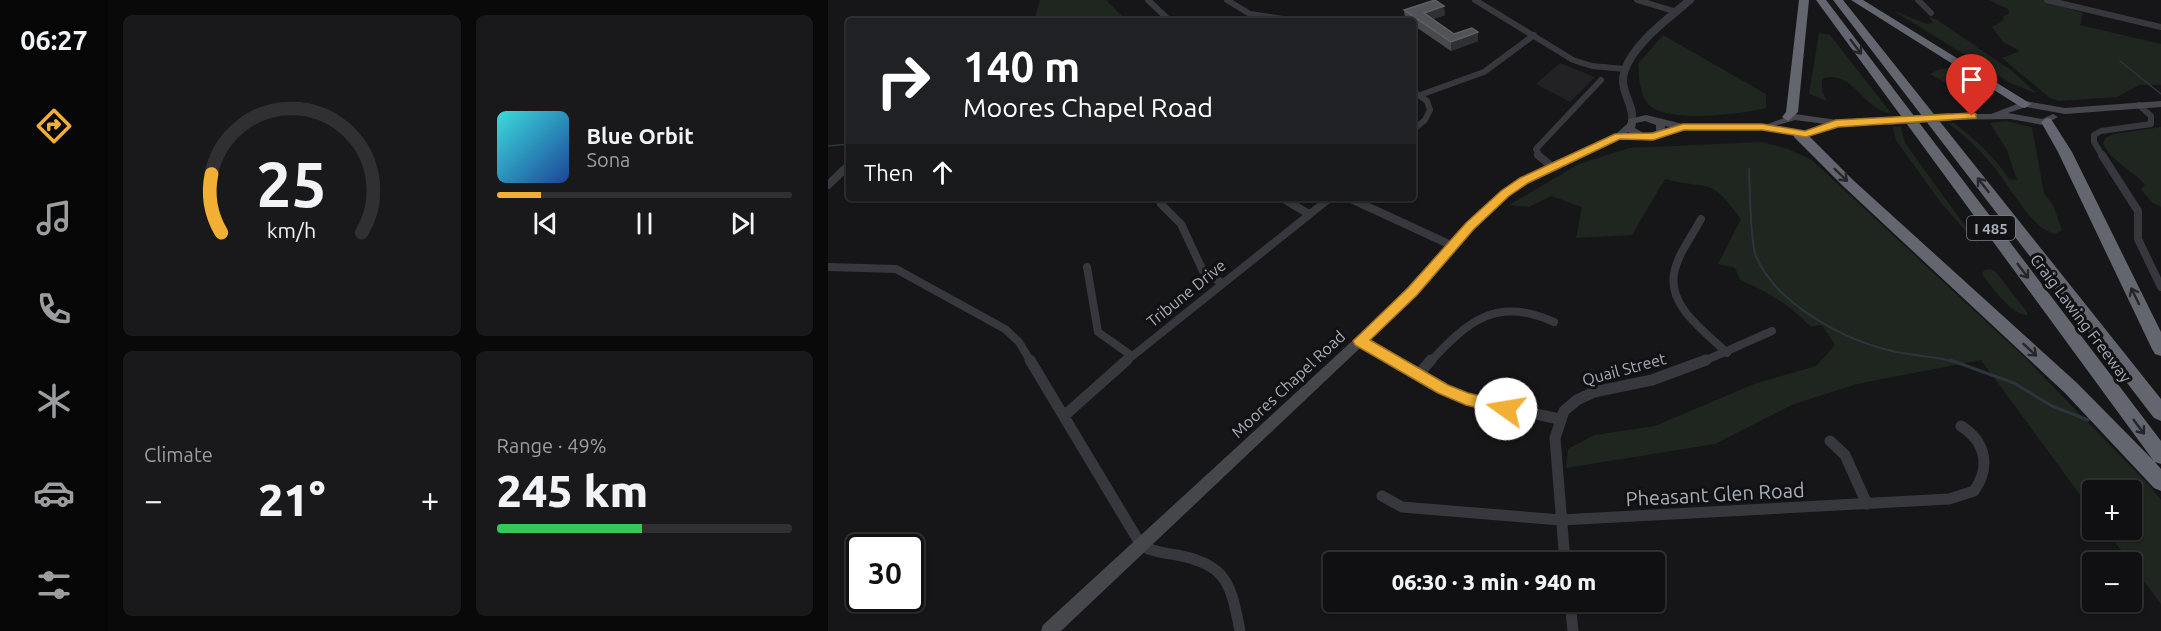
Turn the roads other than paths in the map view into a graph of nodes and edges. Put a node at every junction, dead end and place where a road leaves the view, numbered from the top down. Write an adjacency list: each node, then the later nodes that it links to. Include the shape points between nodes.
1 (1148, 0): 14 (street)
2 (1227, 0): 15 (street, via 1250,14)
3 (1475, 0): 17 (street)
4 (1637, 0): 12 (street)
5 (1690, 0): 12 (street)
6 (1804, 0): 27 (highway, via 1792,112)
7 (1821, 0): 64 (highway, Craig Lawing Freeway / I 485, one-way to 64)
8 (1838, 0): 59 (highway, Craig Lawing Freeway / I 485, one-way to 8)
9 (1856, 0): 22 (highway)
10 (1918, 0): 13 (street)
11 (2047, 0): 16 (street)
12 (1677, 12): 18 (street, via 1628,59)
13 (1931, 13)
14 (1167, 18)
15 (1277, 18)
16 (2161, 27)
17 (1534, 36): 18 (street, via 1583,64); 20 (street, via 1484,72)
18 (1624, 69): 24 (street, via 1624,87)
19 (1601, 80): 38 (street, via 1536,149)
20 (1417, 93): 33 (street, via 1427,101 1430,110)
21 (2161, 103): 23 (main road)
22 (2025, 104): 25 (main road); 26 (main road)
23 (2139, 105): 26 (main road); 51 (street, via 2151,116 2151,124 2101,131 2094,135 2094,142 2138,211 2138,239)
24 (1633, 110): 28 (street); 29 (street)
25 (1995, 115): 26 (main road); 30 (main road, bridge)
26 (2047, 116): 55 (highway, one-way to 26)
27 (1785, 119): 30 (main road); 32 (main road); 35 (main road)
28 (1654, 120): 29 (main road); 31 (main road); 34 (main road, via 1663,126)
29 (1631, 123): 36 (main road, Moores Chapel Road); 37 (main road, via 1633,132)
30 (1836, 123): 35 (main road, via 1812,133)
31 (1683, 127): 32 (main road); 34 (main road)
32 (1762, 127): 35 (main road)
33 (1416, 128)
34 (1662, 132): 37 (main road, Moores Chapel Road)
35 (1795, 132): 65 (highway, one-way to 65, via 2071,388)
36 (1619, 136): 37 (main road, Moores Chapel Road); 38 (main road, Moores Chapel Road)
37 (1642, 136)
38 (1551, 166): 47 (main road, Moores Chapel Road, via 1505,193)
39 (846, 168): 40 (street)
40 (828, 185)
41 (1287, 201): 45 (street)
42 (1326, 201): 45 (street, Tribune Drive)
43 (1356, 201): 47 (street)
44 (1161, 204): 50 (street, via 1181,224 1203,271)
45 (1309, 214): 50 (street, Tribune Drive)
46 (1701, 219): 56 (street, via 1677,266 1674,291)
47 (1453, 246): 54 (main road, Moores Chapel Road)
48 (828, 267): 60 (street, via 896,269 1005,329 1019,342)
49 (1088, 267): 57 (street, via 1096,328)
50 (1222, 283): 57 (street, Tribune Drive)
51 (2161, 287)
52 (1554, 322): 58 (street, via 1524,311 1485,315 1462,328)
53 (1772, 331): 56 (street, Quail Street)
54 (1360, 341): 58 (street); 69 (main road, Moores Chapel Road)
55 (2161, 349)
56 (1727, 353): 61 (street, Quail Street, via 1651,380 1590,394 1570,405)
57 (1132, 356): 60 (street, Tribune Drive)
58 (1418, 375): 61 (street, via 1466,399)
59 (2161, 413)
60 (1064, 416): 69 (street)
61 (1559, 419): 68 (street, via 1555,438)
62 (1961, 426): 67 (street, Pheasant Glen Road, via 1976,438 1984,454 1985,473 1974,491 1949,499)
63 (1830, 441): 67 (street, via 1845,455)
64 (2161, 456)
65 (2161, 482)
66 (1382, 496): 68 (street, Pheasant Glen Road, via 1402,507)
67 (1867, 504): 68 (street, Pheasant Glen Road)
68 (1561, 520): 70 (street)
69 (1141, 545): 72 (main road, Moores Chapel Road); 73 (street, via 1216,567 1226,578)
70 (1564, 552)
71 (1571, 612): 74 (street)
72 (1048, 631)
73 (1240, 631)
74 (1573, 631)

